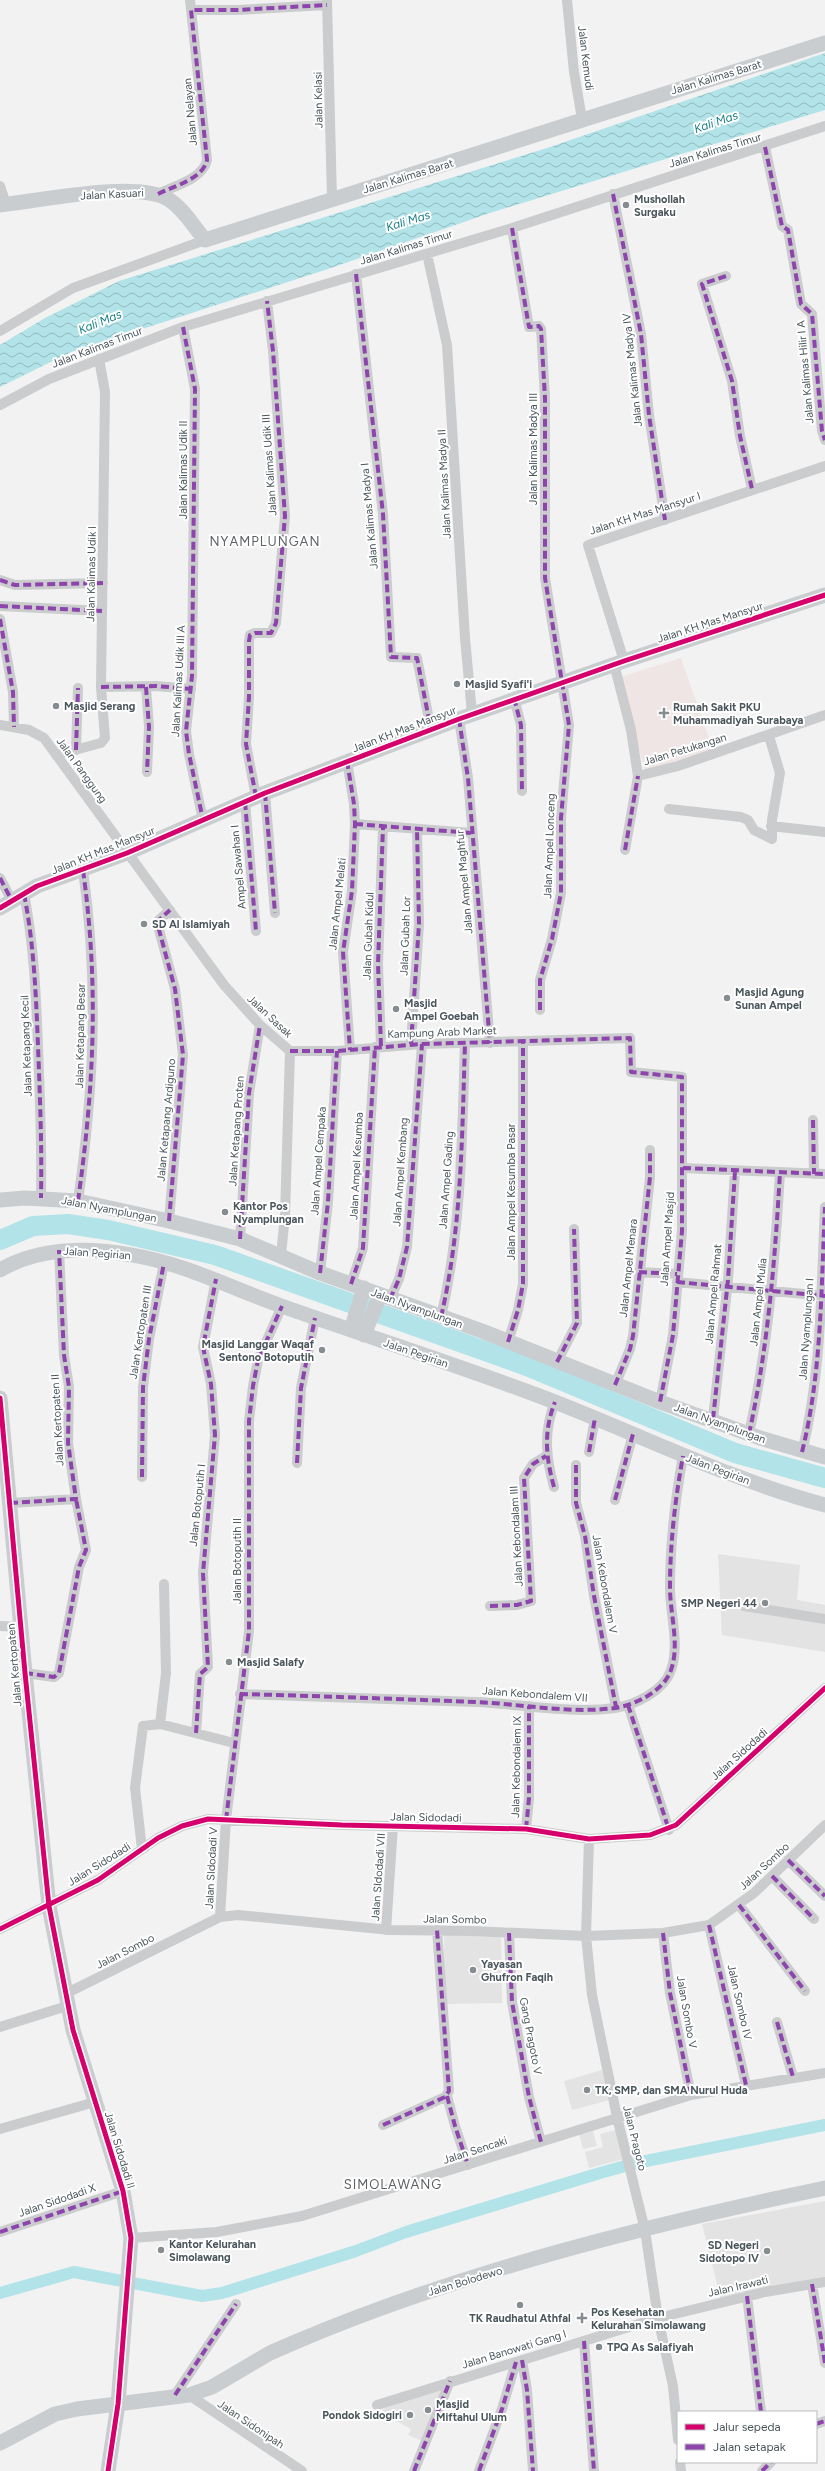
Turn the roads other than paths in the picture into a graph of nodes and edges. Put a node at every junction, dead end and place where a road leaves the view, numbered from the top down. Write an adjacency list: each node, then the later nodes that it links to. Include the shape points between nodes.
1 (567, 0): 6 (street, Jalan Kemudi, via 574,72)
2 (327, 3): 3 (street); 12 (street, Jalan Kelasi)
3 (252, 4): 4 (street)
4 (191, 5): 10 (street, Jalan Nelayan, via 207,160 203,170 195,176)
5 (825, 43): 6 (street, Jalan Kalimas Barat)
6 (582, 119): 12 (street, Jalan Kalimas Barat)
7 (825, 126): 8 (street, Jalan Kalimas Timur)
8 (765, 147): 11 (street, Jalan Kalimas Timur); 24 (street, Jalan Kalimas Hilir I A, via 782,226 788,230 802,304 812,314 822,431)
9 (0, 186): 13 (street)
10 (158, 194): 13 (street, Jalan Kasuari, via 140,191 117,192); 15 (street, Jalan Kasuari, via 170,200)
11 (613, 194): 14 (street, Jalan Kalimas Timur); 27 (street, Jalan Kalimas Madya IV, via 642,334 648,414)
12 (332, 199): 15 (street, Jalan Kalimas Barat)
13 (3, 204)
14 (512, 228): 16 (street, Jalan Kalimas Timur); 36 (street, Jalan Kalimas Madya III, via 529,327 539,326 541,329 545,398 545,578)
15 (205, 240): 21 (street, Jalan Kalimas Barat, via 73,288)
16 (427, 254): 17 (street, Jalan Kalimas Timur); 43 (street, Jalan Kalimas Madya II, via 447,345 465,638)
17 (356, 274): 19 (street, Jalan Kalimas Timur); 46 (street, Jalan Kalimas Madya I, via 383,514 391,657 417,658)
18 (726, 276): 26 (street, via 704,282 704,291 732,381 740,436)
19 (266, 301): 20 (street, Jalan Kalimas Timur); 54 (street, Jalan Kalimas Udik III, via 273,351 285,516 276,623 271,633 255,633 250,636 249,641 246,744)
20 (183, 327): 22 (street, Jalan Kalimas Timur); 33 (street, Jalan Kalimas Udik II, via 195,389)
21 (0, 331)
22 (99, 359): 23 (street, Jalan Kalimas Timur, via 48,379); 29 (street, Jalan Kalimas Udik I, via 105,392)
23 (0, 405)
24 (825, 440)
25 (825, 466): 26 (street, Jalan KH Mas Mansyur I)
26 (752, 489): 27 (street, Jalan KH Mas Mansyur I)
27 (665, 520): 35 (street, Jalan KH Mas Mansyur I, via 587,546)
28 (0, 580): 29 (street, via 15,585)
29 (103, 583): 32 (street, Jalan Kalimas Udik I)
30 (825, 595): 35 (street, Jalan KH Mas Mansyur)
31 (0, 606): 32 (street)
32 (102, 611): 38 (street, Jalan Kalimas Udik I)
33 (192, 614): 40 (street, Jalan Kalimas Udik III A)
34 (0, 619): 45 (street, via 13,692)
35 (619, 662): 36 (street, Jalan KH Mas Mansyur); 52 (street, Jalan Petukangan)
36 (561, 682): 41 (street, Jalan KH Mas Mansyur); 71 (street, Jalan Ampel Lonceng, via 569,725 561,818 561,893 552,939 540,980)
37 (146, 686): 38 (street); 40 (street); 51 (street, via 149,727)
38 (102, 687): 48 (street, Jalan Kalimas Udik I, via 105,738 101,743)
39 (78, 688): 48 (street)
40 (191, 689): 56 (street, Jalan Kalimas Udik III A, via 187,737)
41 (514, 698): 43 (street, Jalan KH Mas Mansyur); 53 (street, via 521,725)
42 (825, 715): 47 (street, Jalan Petukangan)
43 (466, 716): 46 (street, Jalan KH Mas Mansyur); 62 (street, Jalan Ampel Maghfur)
44 (0, 725): 45 (street, Jalan Panggung)
45 (14, 727): 49 (street, Jalan Panggung, via 29,730 44,738)
46 (431, 730): 50 (street, Jalan KH Mas Mansyur)
47 (769, 736): 52 (street, Jalan Petukangan, via 678,766); 58 (street, via 780,773)
48 (76, 750): 49 (street, Jalan Kalimas Udik I)
49 (56, 755): 64 (street, Jalan Panggung)
50 (346, 761): 54 (street, Jalan KH Mas Mansyur); 57 (street, Jalan Ampel Melati)
51 (147, 772)
52 (638, 776): 63 (street)
53 (522, 792)
54 (255, 797): 56 (street, Jalan KH Mas Mansyur); 69 (street); 70 (street, Ampel Sawahan I)
55 (669, 809): 58 (street, via 741,817 748,820 754,830 772,839)
56 (203, 820): 64 (street, Jalan KH Mas Mansyur)
57 (355, 824): 59 (street); 79 (street, Jalan Ampel Melati, via 352,891 344,952)
58 (771, 826): 61 (street)
59 (383, 827): 60 (street); 78 (street, Jalan Gubah Kidul)
60 (417, 829): 62 (street); 76 (street, Jalan Gubah Lor, via 419,924)
61 (825, 832)
62 (472, 833): 75 (street, Jalan Ampel Maghfur)
63 (625, 850)
64 (127, 853): 65 (street, Jalan KH Mas Mansyur); 68 (street, Jalan Sasak)
65 (84, 870): 67 (street, Jalan KH Mas Mansyur, via 38,886); 92 (street, Jalan Ketapang Besar, via 93,968 92,1084)
66 (0, 878): 67 (street, Jalan Ketapang Kecil)
67 (12, 901): 90 (street, Jalan Ketapang Kecil, via 30,927 35,981 42,1152)
68 (170, 910): 72 (street, Jalan Sasak, via 224,985); 94 (street, Jalan Ketapang Ardiguno, via 159,920 158,926 175,989 184,1065)
69 (275, 913)
70 (256, 931)
71 (540, 1010)
72 (260, 1025): 80 (street, Jalan Sasak); 96 (street, Jalan Ketapang Proten, via 249,1093)
73 (522, 1041): 75 (street, Kampung Arab Market); 82 (street, Kampung Arab Market, via 631,1039 631,1072); 114 (street, Jalan Ampel Kesumba Pasar, via 523,1284)
74 (465, 1043): 75 (street, Kampung Arab Market); 77 (street, Kampung Arab Market); 111 (street, Jalan Ampel Gading, via 460,1182 454,1250)
75 (490, 1043)
76 (411, 1044): 77 (street, Kampung Arab Market); 78 (street, Kampung Arab Market)
77 (422, 1044): 109 (street, Jalan Ampel Kembang, via 407,1247 399,1279)
78 (378, 1047): 79 (street, Kampung Arab Market); 106 (street, Jalan Ampel Kesumba)
79 (350, 1050): 81 (street, Kampung Arab Market)
80 (290, 1051): 81 (street, Kampung Arab Market); 98 (street, Jalan Sasak, via 285,1215)
81 (337, 1051): 102 (street, Jalan Ampel Cempaka, via 328,1202)
82 (683, 1077): 85 (street, Jalan Ampel Masjid)
83 (813, 1120): 88 (street)
84 (650, 1150): 101 (street, Jalan Ampel Menara, via 650,1177)
85 (683, 1168): 86 (street); 103 (street, Jalan Ampel Masjid, via 682,1231)
86 (735, 1171): 87 (street); 105 (street, Jalan Ampel Rahmat)
87 (780, 1172): 88 (street); 107 (street, Jalan Ampel Mulia)
88 (814, 1174): 89 (street)
89 (825, 1174)
90 (41, 1198): 91 (street, Jalan Nyamplungan); 92 (street, Jalan Nyamplungan)
91 (0, 1200)
92 (78, 1201): 94 (street, Jalan Nyamplungan)
93 (825, 1207): 108 (street, Jalan Nyamplungan I)
94 (169, 1221): 96 (street, Jalan Nyamplungan)
95 (574, 1229): 115 (street, via 577,1323)
96 (240, 1239): 98 (street, Jalan Nyamplungan)
97 (59, 1250): 99 (street, Jalan Pegirian, via 132,1254); 100 (street, Jalan Pegirian, via 37,1254); 133 (street, Jalan Kertopaten II, via 64,1355 69,1387 68,1443)
98 (281, 1255): 102 (street, Jalan Nyamplungan)
99 (164, 1263): 104 (street, Jalan Pegirian); 131 (street, Jalan Kertopaten III, via 144,1379)
100 (0, 1270)
101 (639, 1272): 103 (street); 116 (street, Jalan Ampel Menara, via 632,1343)
102 (320, 1273): 106 (street, Jalan Nyamplungan)
103 (677, 1278): 105 (street); 119 (street, Jalan Ampel Masjid, via 673,1335)
104 (216, 1279): 110 (street, Jalan Pegirian); 150 (street, Jalan Botoputih I, via 203,1347 211,1384 216,1435 203,1573 208,1667 200,1674)
105 (726, 1288): 107 (street); 121 (street, Jalan Ampel Rahmat)
106 (359, 1289): 109 (street, Jalan Nyamplungan); 113 (street)
107 (773, 1290): 108 (street); 123 (street, Jalan Ampel Mulia, via 764,1362)
108 (823, 1296): 125 (street, Jalan Nyamplungan I, via 813,1401)
109 (383, 1299): 111 (street, Jalan Nyamplungan); 113 (street)
110 (282, 1306): 112 (street, Jalan Pegirian); 145 (street, Jalan Botoputih II, via 258,1360 249,1421 249,1631)
111 (441, 1317): 114 (street, Jalan Nyamplungan)
112 (315, 1318): 113 (street, Jalan Pegirian); 129 (street, via 301,1388)
113 (359, 1329): 118 (street, Jalan Pegirian)
114 (508, 1342): 115 (street, Jalan Nyamplungan)
115 (557, 1362): 116 (street, Jalan Nyamplungan)
116 (615, 1385): 119 (street, Jalan Nyamplungan)
117 (0, 1398): 135 (street, Jalan Kertopaten)
118 (555, 1402): 120 (street, Jalan Pegirian); 126 (street, via 549,1416)
119 (660, 1402): 121 (street, Jalan Nyamplungan)
120 (595, 1418): 122 (street, Jalan Pegirian); 124 (street)
121 (713, 1419): 123 (street, Jalan Nyamplungan)
122 (633, 1434): 127 (street, Jalan Pegirian); 134 (street)
123 (749, 1434): 125 (street, Jalan Nyamplungan)
124 (589, 1452)
125 (802, 1452): 128 (street, Jalan Nyamplungan)
126 (546, 1456): 132 (street); 138 (street, Jalan Kebondalam III, via 533,1464 524,1478 531,1601 517,1605)
127 (683, 1456): 136 (street, Jalan Pegirian, via 729,1475); 146 (street, Jalan Kebondalem VII, via 672,1529 670,1589 675,1644 671,1670 667,1678 651,1694)
128 (825, 1457)
129 (297, 1462)
130 (576, 1465): 148 (street, Jalan Kebondalem V, via 576,1503 585,1536)
131 (142, 1478)
132 (554, 1487)
133 (76, 1499): 135 (street); 143 (street, Jalan Kertopaten II, via 86,1554 79,1568 59,1673 54,1677)
134 (615, 1500)
135 (10, 1503): 142 (street, Jalan Kertopaten)
136 (825, 1505)
137 (164, 1584): 149 (street, via 166,1673)
138 (490, 1606)
139 (744, 1606): 140 (street)
140 (825, 1619)
141 (0, 1626): 142 (street)
142 (21, 1627): 143 (street, Jalan Kertopaten)
143 (25, 1673): 163 (street, Jalan Kertopaten)
144 (825, 1688): 156 (street, Jalan Sidodadi)
145 (240, 1694): 147 (street, Jalan Kebondalem VII); 151 (street, Jalan Botoputih II)
146 (628, 1704): 148 (street, Jalan Kebondalem VII); 156 (street)
147 (529, 1706): 148 (street, Jalan Kebondalem VII, via 560,1709); 155 (street, Jalan Kebondalem IX, via 529,1798)
148 (616, 1708)
149 (160, 1724): 150 (street); 158 (street, via 148,1724 141,1730 135,1788)
150 (196, 1733): 151 (street)
151 (234, 1743): 152 (street, Jalan Botoputih II)
152 (226, 1820): 154 (street, Jalan Sidodadi); 158 (street, Jalan Sidodadi, via 208,1818 182,1826); 164 (street, Jalan SIdodadi V)
153 (825, 1825): 159 (street, Jalan Sombo)
154 (393, 1826): 155 (street, Jalan Sidodadi); 168 (street, Jalan SIdodadi VII)
155 (526, 1829): 157 (street, Jalan Sidodadi)
156 (669, 1830): 157 (street, Jalan Sidodadi, via 628,1838)
157 (589, 1839): 172 (street, Jalan Pragoto)
158 (142, 1849): 163 (street, Jalan Sidodadi, via 98,1880)
159 (788, 1860): 160 (street, Jalan Sombo); 161 (street)
160 (772, 1876): 162 (street, Jalan Sombo); 165 (street)
161 (825, 1896)
162 (739, 1905): 166 (street, Jalan Sombo); 173 (street)
163 (50, 1906): 167 (street, Jalan Sidodadi); 174 (street, Jalan Sidodadi II)
164 (220, 1917): 168 (street, Jalan Sombo, via 254,1915 279,1921); 174 (street, Jalan Sombo)
165 (814, 1919)
166 (709, 1925): 171 (street, Jalan Sombo); 179 (street, Jalan Sombo IV)
167 (0, 1929)
168 (386, 1930): 169 (street, Jalan Sombo)
169 (437, 1930): 170 (street, Jalan Sombo); 181 (street)
170 (509, 1932): 172 (street, Jalan Sombo); 186 (street, Gang Pragoto V, via 512,2002 529,2097)
171 (663, 1933): 172 (street, Jalan Sombo); 180 (street, Jalan Sombo V, via 670,1993)
172 (586, 1936): 183 (street, Jalan Pragoto, via 598,2028)
173 (805, 1991)
174 (66, 2000): 176 (street, Jalan Sombo); 182 (street, Jalan Sidodadi II)
175 (777, 2022): 178 (street)
176 (0, 2027)
177 (825, 2073): 178 (street, Jalan Sencaki)
178 (793, 2077): 179 (street, Jalan Sencaki)
179 (746, 2085): 180 (street, Jalan Sencaki)
180 (691, 2095): 183 (street, Jalan Sencaki)
181 (447, 2096): 184 (street); 187 (street, via 454,2126)
182 (95, 2102): 185 (street); 189 (street, Jalan Sidodadi II)
183 (617, 2117): 186 (street, Jalan Sencaki); 190 (street, Jalan Pragoto)
184 (383, 2126)
185 (0, 2129)
186 (541, 2142): 187 (street, Jalan Sencaki)
187 (468, 2165): 192 (street, Jalan Sencaki, via 302,2216 218,2232)
188 (825, 2188): 190 (street, Jalan Bolodewo)
189 (123, 2191): 191 (street, Jalan Sidodadi X); 192 (street, Jalan Sidodadi II)
190 (645, 2230): 197 (street, Jalan Pragoto); 202 (street, Jalan Bolodewo, via 577,2247 435,2290 319,2331 270,2353 212,2387)
191 (0, 2232)
192 (131, 2238): 203 (street, Jalan Sidodadi II)
193 (825, 2282): 194 (street, Jalan Irawati)
194 (812, 2284): 195 (street, Jalan Irawati); 199 (street)
195 (747, 2296): 197 (street, Jalan Irawati); 205 (street)
196 (236, 2304): 202 (street)
197 (658, 2318): 198 (street, Jalan Banowati Gang I); 206 (street, Jalan Pragoto, via 673,2386)
198 (584, 2341): 200 (street, Jalan Banowati Gang I); 214 (street)
199 (824, 2358)
200 (519, 2361): 201 (street, Jalan Banowati Gang I); 212 (street); 213 (street, via 527,2390)
201 (450, 2381): 204 (street, Jalan Banowati Gang I); 211 (street)
202 (182, 2395): 203 (street, Jalan Bolodewo); 210 (street, Jalan Sidonipah)
203 (118, 2404): 207 (street, Jalan Bolodewo, via 77,2408 55,2414); 209 (street, Jalan Sidodadi II)
204 (377, 2405)
205 (761, 2411)
206 (677, 2429)
207 (0, 2443)
208 (770, 2463): 215 (street)
209 (108, 2471)
210 (302, 2471)
211 (414, 2471)
212 (479, 2471)
213 (533, 2471)
214 (594, 2471)
215 (762, 2471)

